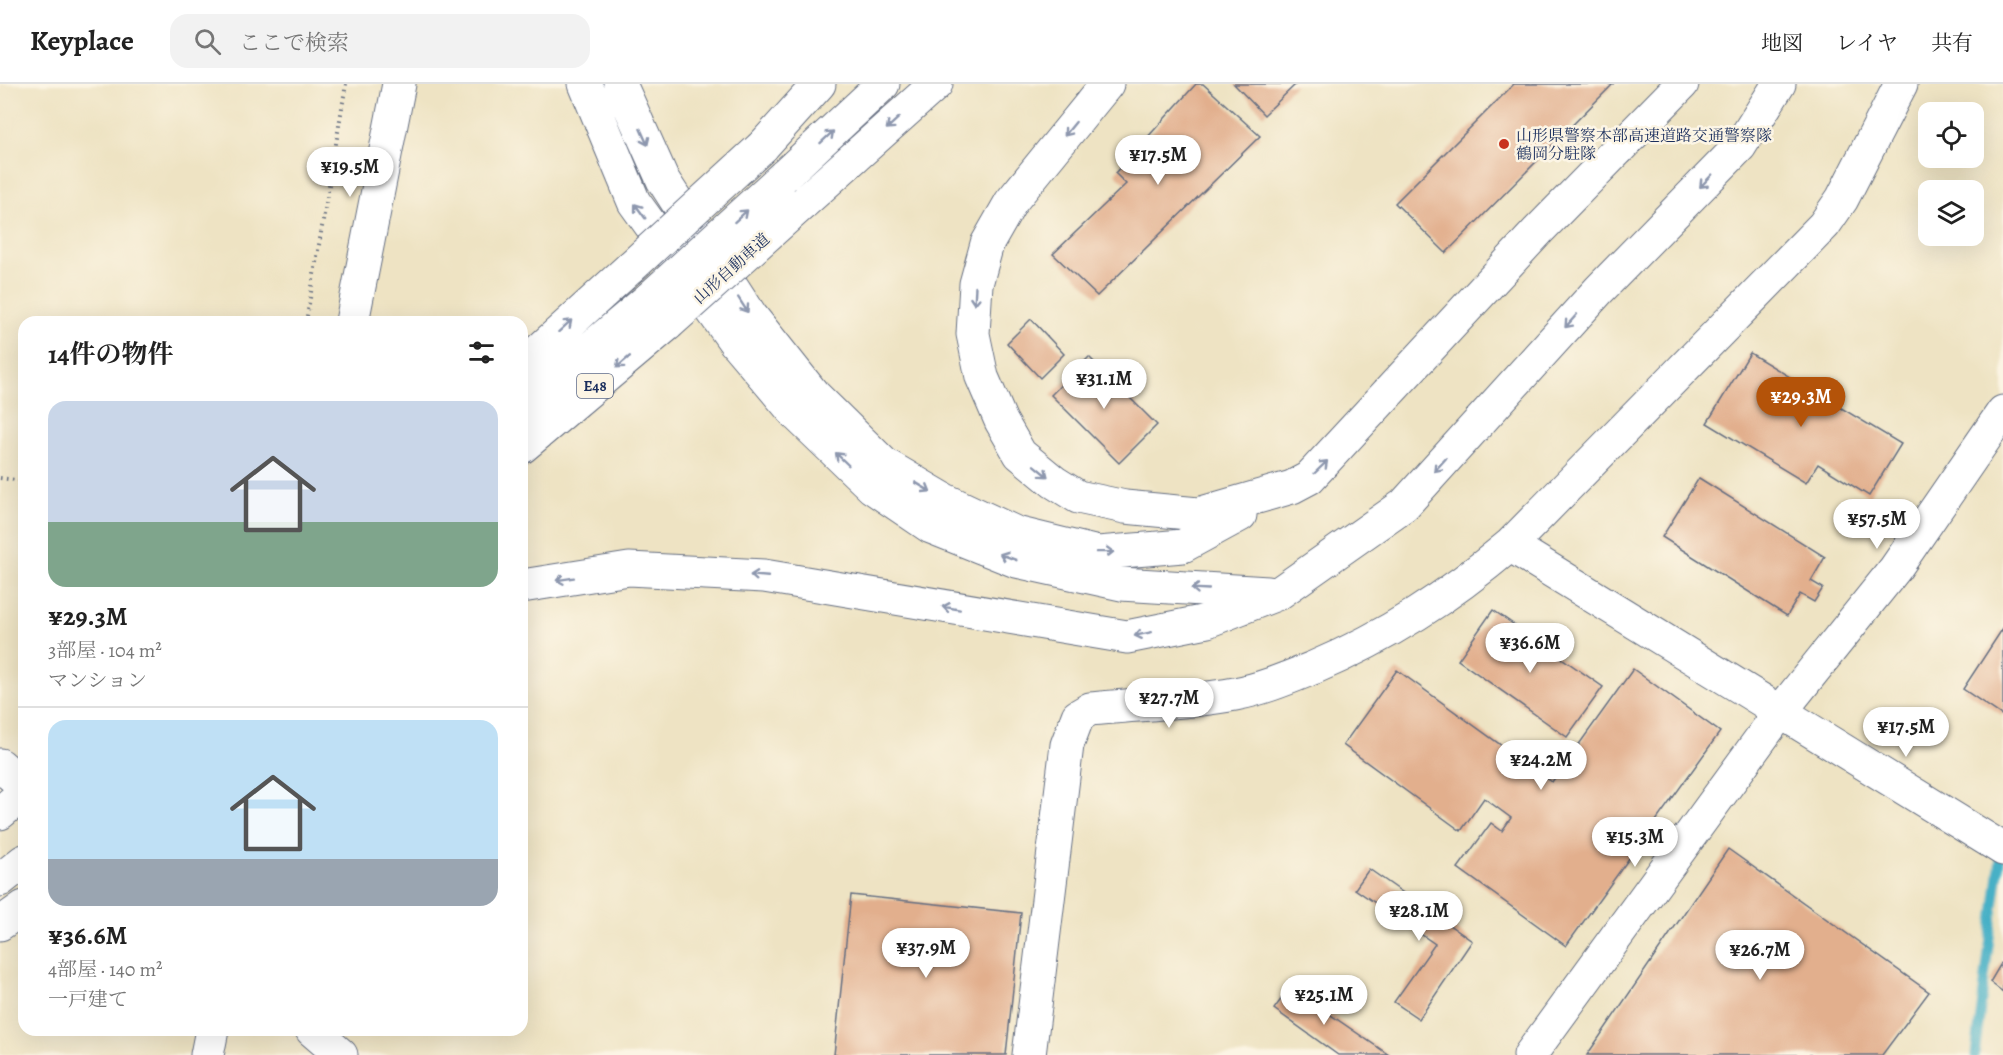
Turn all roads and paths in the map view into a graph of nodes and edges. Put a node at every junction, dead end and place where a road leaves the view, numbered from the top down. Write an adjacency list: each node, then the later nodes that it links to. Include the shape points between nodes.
1 (346, 84): 13 (path)
2 (399, 84): 14 (main road)
3 (585, 84): 24 (main road, one-way to 3, via 1121,584 1016,561 931,527 872,487 796,414 735,342 634,202)
4 (620, 84): 21 (main road, one-way to 21, via 663,180 751,316 813,394 894,470 945,500 1016,533 1098,553 1183,546)
5 (819, 84): 15 (main road, one-way to 5, bridge, via 762,147)
6 (883, 84): 12 (main road, 山形自動車道 / E48, one-way to 6, bridge, via 784,176)
7 (936, 84): 12 (main road, 山形自動車道 / E48, one-way to 12, bridge, via 802,204)
8 (1107, 84): 21 (main road, one-way to 21, via 1011,202 987,244 976,284 973,334 982,377 1001,421 1020,454 1078,497 1125,507 1198,514)
9 (1682, 84): 21 (main road, one-way to 9, via 1324,464 1538,231)
10 (1779, 84): 24 (main road, one-way to 24, via 1740,146 1599,290 1404,505)
11 (1901, 84): 22 (main road, via 1842,199 1824,225)
12 (659, 311): 16 (main road, 山形自動車道 / E48); 18 (main road, 山形自動車道 / E48, one-way to 18)
13 (307, 316)
14 (353, 316)
15 (528, 360)
16 (528, 402)
17 (2003, 412): 25 (main road, via 1895,569)
18 (528, 441)
19 (0, 478): 20 (path)
20 (18, 480)
21 (1292, 487)
22 (1510, 545): 25 (main road); 41 (main road, via 1470,578 1378,639 1283,680 1237,694 1090,709 1078,716 1067,746)
23 (528, 585): 24 (main road, one-way to 23, via 1207,621 1127,637 764,576 629,569)
24 (1279, 593)
25 (1781, 711): 32 (main road); 42 (main road)
26 (0, 765): 27 (main road)
27 (18, 781)
28 (18, 799): 29 (main road)
29 (0, 813)
30 (18, 815): 31 (main road)
31 (0, 829)
32 (2003, 849)
33 (18, 866): 34 (main road)
34 (0, 880)
35 (18, 910): 36 (main road)
36 (0, 924)
37 (211, 1036): 39 (main road)
38 (319, 1036): 40 (main road)
39 (207, 1055)
40 (341, 1055)
41 (1029, 1055)
42 (1530, 1055)

